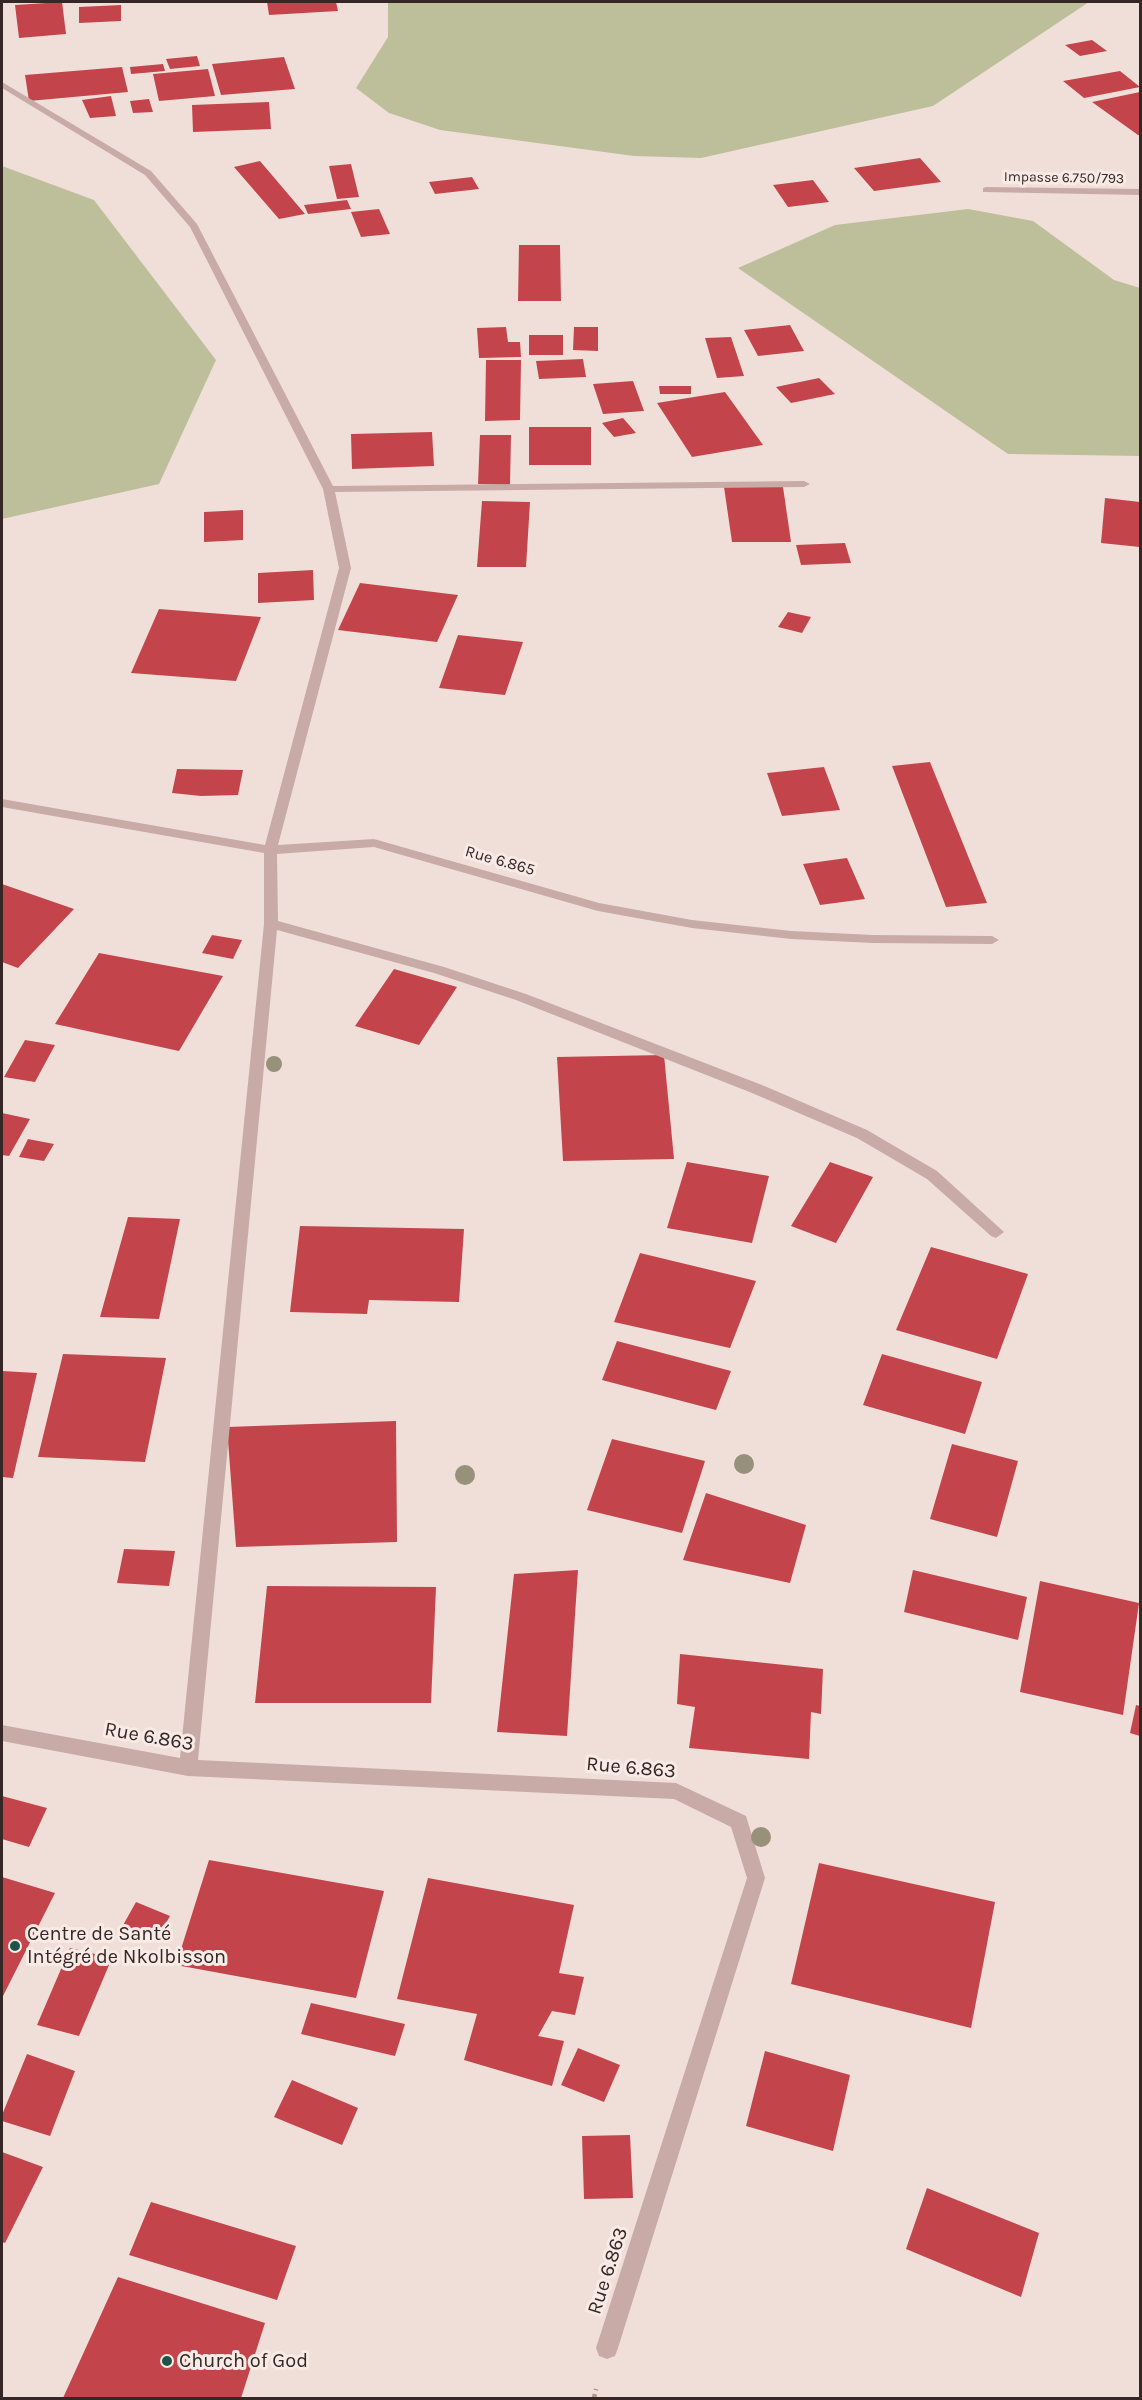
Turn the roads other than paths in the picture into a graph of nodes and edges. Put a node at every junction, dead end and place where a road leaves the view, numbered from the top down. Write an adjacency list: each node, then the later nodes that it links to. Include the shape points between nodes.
1 (2, 85): 5 (street, via 148,173 194,226)
2 (986, 190): 3 (street, Impasse 6.750/793)
3 (1140, 192)
4 (804, 484): 5 (street)
5 (329, 489): 7 (street, via 345,568)
6 (2, 803): 7 (street, Rue 6.865)
7 (270, 850): 8 (street); 9 (street, Rue 6.865, via 374,843 598,907 692,924 850,938)
8 (271, 924): 10 (street, via 439,970 757,1089 862,1134 932,1175); 12 (street)
9 (992, 940)
10 (996, 1232)
11 (2, 1733): 12 (street, Rue 6.863)
12 (188, 1768): 13 (street, Rue 6.863, via 676,1791 740,1822 756,1878)
13 (607, 2348)

